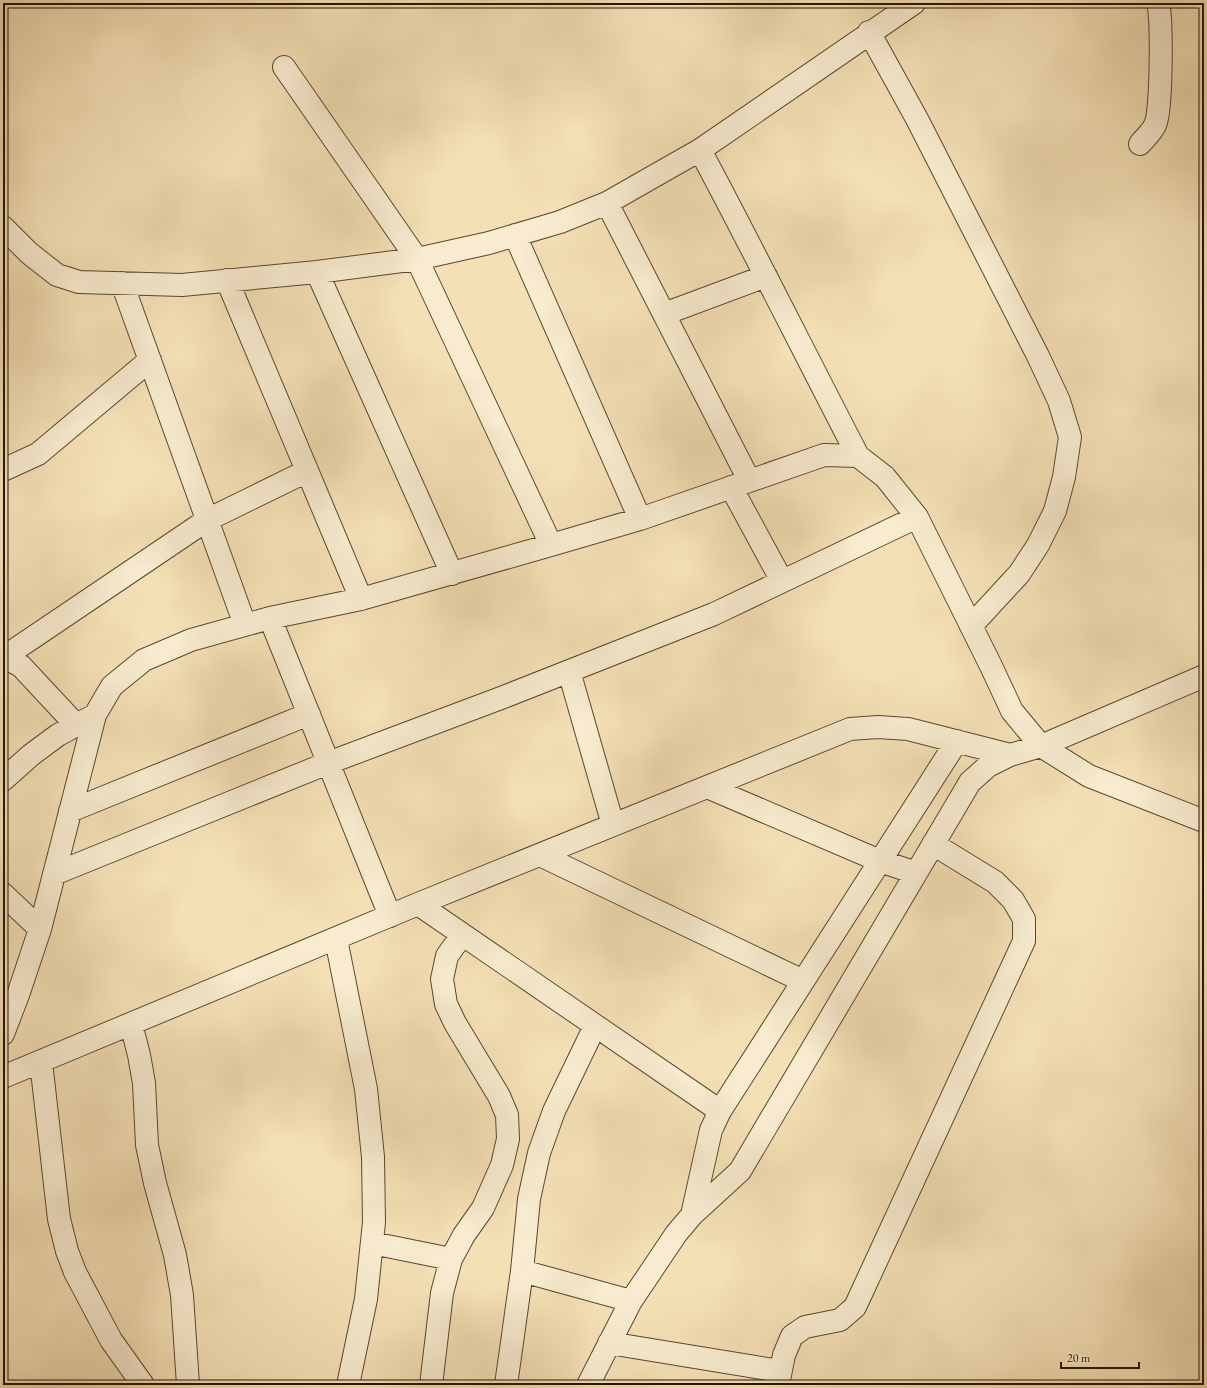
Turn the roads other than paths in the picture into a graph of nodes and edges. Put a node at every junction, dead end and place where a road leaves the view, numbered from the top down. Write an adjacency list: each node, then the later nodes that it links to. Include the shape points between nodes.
1 (914, 3): 3 (street)
2 (1158, 3): 5 (street, via 1160,103 1155,125)
3 (869, 32): 6 (street); 30 (street, via 917,118 1035,349 1060,401 1070,438 1055,511 1038,545 1019,574)
4 (284, 67): 10 (street)
5 (1140, 144)
6 (700, 150): 7 (street); 12 (street)
7 (607, 203): 9 (street, via 560,222); 15 (street)
8 (3, 227): 14 (street, via 29,253 57,275 79,282)
9 (515, 235): 10 (street); 22 (street)
10 (417, 259): 11 (street); 24 (street)
11 (317, 272): 13 (street); 25 (street)
12 (766, 276): 15 (street); 17 (street)
13 (227, 280): 14 (street, via 182,285); 19 (street)
14 (122, 283): 16 (street)
15 (664, 314): 20 (street)
16 (150, 360): 18 (street, via 38,454); 23 (street)
17 (858, 456): 20 (street, via 824,455); 21 (street, via 885,477)
18 (3, 470)
19 (307, 471): 23 (street); 27 (street)
20 (740, 484): 22 (street); 26 (street)
21 (917, 517): 26 (street); 30 (street)
22 (640, 519): 24 (street)
23 (207, 520): 29 (street); 31 (street)
24 (551, 545): 25 (street)
25 (452, 574): 27 (street)
26 (782, 581): 32 (street, via 714,614)
27 (361, 599): 28 (street)
28 (270, 618): 29 (street); 34 (street)
29 (245, 625): 35 (street, via 191,640 144,660 112,686)
30 (971, 626): 38 (street, via 1012,711)
31 (3, 657): 36 (street, via 21,666)
32 (569, 671): 40 (street); 45 (street)
33 (1204, 676): 38 (street)
34 (308, 714): 40 (street); 43 (street)
35 (95, 715): 36 (street); 43 (street)
36 (76, 725): 41 (street, via 58,734)
37 (957, 741): 39 (street); 42 (street, via 908,729 850,729); 48 (street)
38 (1041, 746): 39 (street); 44 (street, via 1089,776)
39 (1010, 755): 46 (street, via 988,766 970,782)
40 (328, 764): 50 (street); 53 (street)
41 (3, 780)
42 (706, 787): 45 (street); 48 (street)
43 (70, 811): 50 (street)
44 (1204, 821)
45 (612, 825): 47 (street)
46 (933, 844): 49 (street); 70 (street, via 995,882 1013,900 1024,919 1024,941 855,1307 840,1320 805,1327 792,1336 784,1355)
47 (540, 855): 52 (street); 57 (street)
48 (880, 861): 49 (street); 57 (street)
49 (916, 873): 64 (street, via 740,1171)
50 (54, 874): 54 (street)
51 (3, 894): 54 (street)
52 (418, 904): 53 (street); 55 (street)
53 (390, 916): 56 (street)
54 (40, 929): 60 (street)
55 (462, 935): 59 (street); 66 (street, via 447,956 442,979 446,1004 499,1096 507,1115 508,1139 502,1165 483,1208)
56 (336, 939): 58 (street); 65 (street, via 366,1089 373,1157)
57 (803, 982): 63 (street)
58 (131, 1024): 61 (street); 72 (street, via 144,1083 147,1145 175,1254 182,1302)
59 (595, 1026): 63 (street); 67 (street, via 554,1111 539,1153 529,1199)
60 (3, 1034)
61 (40, 1062): 62 (street); 71 (street, via 59,1219 67,1250 75,1272 111,1340)
62 (3, 1077)
63 (720, 1111): 64 (street, via 709,1136)
64 (692, 1214): 68 (street)
65 (372, 1243): 66 (street); 73 (street, via 366,1299)
66 (451, 1259): 74 (street, via 442,1293)
67 (522, 1271): 68 (street); 75 (street)
68 (631, 1301): 69 (street)
69 (609, 1343): 70 (street); 76 (street)
70 (779, 1378)
71 (143, 1385)
72 (188, 1385)
73 (348, 1385)
74 (431, 1385)
75 (506, 1385)
76 (588, 1385)

